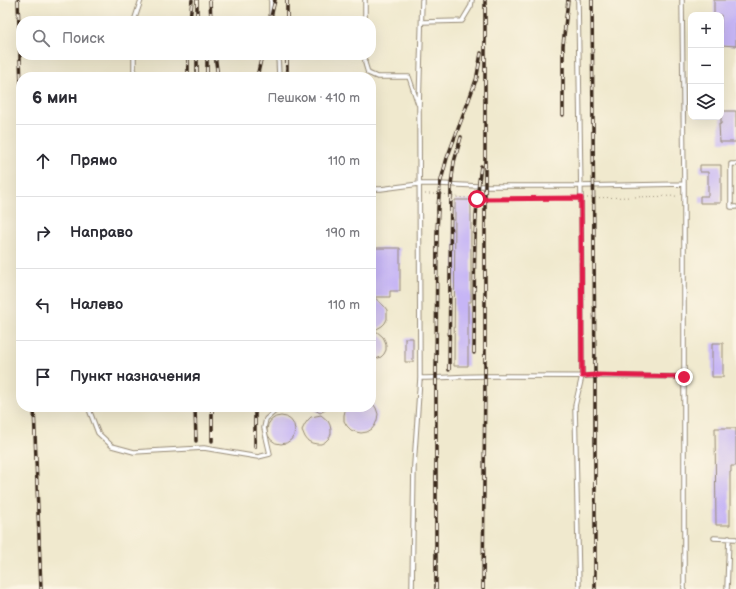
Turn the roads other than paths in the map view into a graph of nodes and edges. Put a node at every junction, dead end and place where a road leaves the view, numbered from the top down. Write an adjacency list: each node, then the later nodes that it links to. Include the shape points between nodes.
1 (141, 0): 8 (lane)
2 (271, 0): 9 (lane)
3 (365, 0): 10 (lane)
4 (422, 0): 11 (lane)
5 (472, 0): 11 (lane, via 462,21)
6 (578, 0): 23 (lane)
7 (682, 0): 22 (lane)
8 (136, 16)
9 (271, 16)
10 (365, 16)
11 (422, 22): 19 (lane)
12 (134, 60): 15 (lane)
13 (278, 60): 16 (lane)
14 (365, 60): 17 (lane)
15 (134, 72)
16 (278, 72)
17 (368, 72)
18 (376, 77): 19 (lane, via 408,77)
19 (419, 107): 21 (lane)
20 (736, 164): 25 (lane, via 730,164 731,207)
21 (419, 184): 23 (lane); 24 (lane); 28 (lane)
22 (684, 184): 23 (lane); 27 (lane)
23 (580, 186): 26 (lane)
24 (376, 188)
25 (736, 207)
26 (582, 376): 27 (lane); 28 (lane); 35 (lane, via 575,406)
27 (684, 377): 36 (lane)
28 (420, 378): 34 (lane, via 414,465)
29 (90, 412): 30 (lane, via 98,433 112,446 134,452 204,448 258,457 270,454 264,428 266,419)
30 (274, 412)
31 (714, 538): 32 (lane)
32 (729, 538): 33 (lane); 37 (lane)
33 (736, 539)
34 (412, 589)
35 (579, 589)
36 (684, 589)
37 (727, 589)

